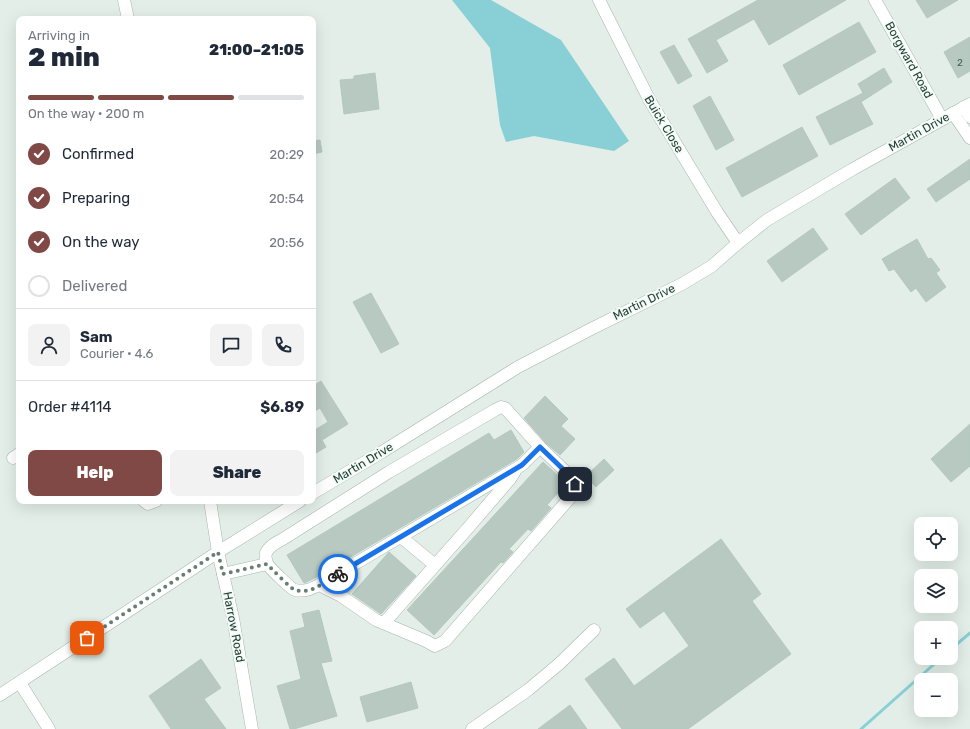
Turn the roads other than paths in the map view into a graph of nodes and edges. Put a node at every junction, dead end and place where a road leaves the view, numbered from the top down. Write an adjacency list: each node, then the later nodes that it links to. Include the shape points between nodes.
1 (124, 0): 4 (street)
2 (599, 0): 8 (street, Buick Close, via 650,101)
3 (876, 0): 6 (street, Borgward Road)
4 (127, 16)
5 (964, 110): 6 (street, Martin Drive); 7 (street)
6 (942, 119): 8 (street, Martin Drive, via 853,168 767,220)
7 (970, 138)
8 (738, 242): 11 (street, Martin Drive, via 712,266 682,284 518,367)
9 (540, 447): 10 (street); 16 (street, via 505,408 501,407 389,472 272,545 266,552); 20 (street, via 567,473 575,484 575,492 445,641 434,646)
10 (522, 465): 14 (street); 17 (street)
11 (316, 491)
12 (210, 504): 15 (street, Harrow Road)
13 (295, 504): 15 (street)
14 (401, 537): 17 (street); 19 (street)
15 (218, 552): 18 (street, Harrow Road); 22 (street)
16 (267, 564): 18 (street); 19 (street, via 293,589 306,591)
17 (435, 565): 20 (street)
18 (223, 574): 25 (street, Harrow Road)
19 (319, 586): 20 (street, via 341,596)
20 (384, 623)
21 (594, 630): 26 (street, via 528,690)
22 (20, 683): 23 (street); 24 (street)
23 (0, 695)
24 (49, 729)
25 (252, 729)
26 (472, 729)

